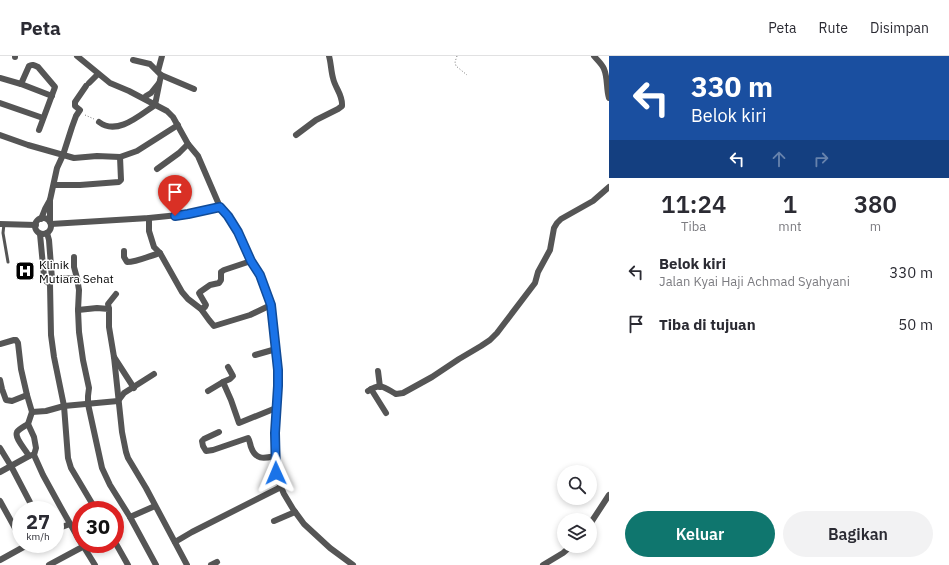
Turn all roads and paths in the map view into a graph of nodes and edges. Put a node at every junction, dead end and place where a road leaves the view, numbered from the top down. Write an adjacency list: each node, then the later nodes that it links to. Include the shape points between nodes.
1 (76, 56): 9 (street)
2 (162, 56): 7 (street); 8 (street)
3 (329, 56): 28 (street, via 342,106 316,120)
4 (457, 56): 10 (path, via 456,66)
5 (594, 56): 16 (street, via 604,69)
6 (133, 60): 7 (street)
7 (150, 64): 8 (street)
8 (160, 73): 13 (street); 15 (street)
9 (98, 74): 21 (street, via 118,88); 22 (street, via 75,102)
10 (467, 75)
11 (0, 78): 14 (street)
12 (116, 82): 18 (street)
13 (160, 82): 18 (street); 21 (street)
14 (21, 84): 17 (street); 17 (street, via 29,66 34,65 54,87)
15 (194, 88)
16 (608, 88): 19 (street)
17 (52, 96): 23 (street)
18 (146, 96): 21 (street)
19 (609, 98)
20 (0, 103): 23 (street)
21 (155, 103): 24 (street, via 120,126 109,126); 25 (street, via 167,111)
22 (78, 113): 24 (path); 30 (street)
23 (43, 118): 26 (street)
24 (99, 122)
25 (178, 125): 29 (street); 31 (street, via 137,152)
26 (39, 130)
27 (0, 135): 30 (street)
28 (296, 135)
29 (188, 144): 32 (street); 36 (street, via 198,156)
30 (63, 155): 31 (street, via 74,158); 33 (street, via 57,168)
31 (120, 157): 33 (street, via 119,182)
32 (157, 169)
33 (54, 185): 35 (street)
34 (609, 187): 64 (street, via 593,201 557,223 550,250 535,283 490,340 403,393 396,394)
35 (50, 200): 38 (street); 39 (street)
36 (220, 207): 37 (street, via 188,214); 46 (street, via 238,232)
37 (149, 218): 39 (street); 44 (street, via 149,231 154,247)
38 (41, 219): 39 (street, via 46,219); 41 (street)
39 (50, 223): 42 (street, via 51,228)
40 (2, 224): 41 (street); 47 (lane)
41 (36, 225): 42 (street, via 36,230)
42 (44, 234): 49 (street, via 44,276 46,281)
43 (124, 251): 44 (street, via 127,262)
44 (160, 254): 53 (street, via 182,292)
45 (74, 257): 48 (street)
46 (251, 261): 51 (street, via 260,275); 53 (street, via 224,270 221,272 219,283 210,285 200,292 206,305)
47 (8, 262)
48 (77, 278): 49 (street); 54 (street)
49 (51, 281): 70 (street, via 51,335)
50 (116, 294): 52 (street, via 108,304)
51 (271, 305): 53 (street, via 250,315 214,326); 56 (street)
52 (109, 309): 54 (street); 58 (street)
53 (201, 309)
54 (78, 310): 69 (street, via 79,332 90,388)
55 (0, 344): 67 (street, via 17,341)
56 (276, 349): 57 (street); 71 (street)
57 (255, 355)
58 (114, 357): 65 (street); 68 (street)
59 (228, 367): 63 (street, via 233,376)
60 (378, 371): 64 (street)
61 (154, 374): 65 (street)
62 (0, 380): 67 (street, via 6,400 12,401)
63 (223, 382): 66 (street); 71 (street, via 239,423)
64 (380, 386): 73 (street, via 370,390)
65 (134, 388): 68 (street, via 124,393)
66 (208, 391)
67 (26, 395): 72 (street)
68 (118, 401): 69 (street); 86 (street, via 128,458)
69 (88, 404): 70 (street); 89 (street, via 102,468)
70 (64, 406): 72 (street); 85 (street, via 68,458 71,468)
71 (276, 408): 78 (street)
72 (32, 412): 74 (street)
73 (386, 413)
74 (28, 424): 77 (street, via 36,448); 77 (street, via 16,434)
75 (219, 432): 78 (street, via 202,441 206,451 248,438 257,456)
76 (0, 448): 79 (street)
77 (32, 456): 79 (street); 92 (street)
78 (276, 456): 81 (street, via 277,478)
79 (11, 466): 80 (street); 84 (street)
80 (0, 472)
81 (281, 487): 87 (street); 95 (street)
82 (609, 495): 88 (street)
83 (0, 501): 91 (street)
84 (29, 501)
85 (91, 501)
86 (155, 506): 89 (street); 95 (street)
87 (295, 512): 90 (street); 107 (street, via 330,548)
88 (597, 513)
89 (130, 517): 105 (street)
90 (274, 521)
91 (12, 523)
92 (70, 524): 93 (street); 94 (street)
93 (64, 526)
94 (72, 527)
95 (175, 542): 106 (street)
96 (72, 551): 102 (street)
97 (12, 552): 101 (street)
98 (88, 553): 103 (street)
99 (121, 553): 104 (street)
100 (564, 553): 108 (street)
101 (1, 558)
102 (49, 565)
103 (95, 565)
104 (128, 565)
105 (156, 565)
106 (187, 565)
107 (353, 565)
108 (543, 565)

